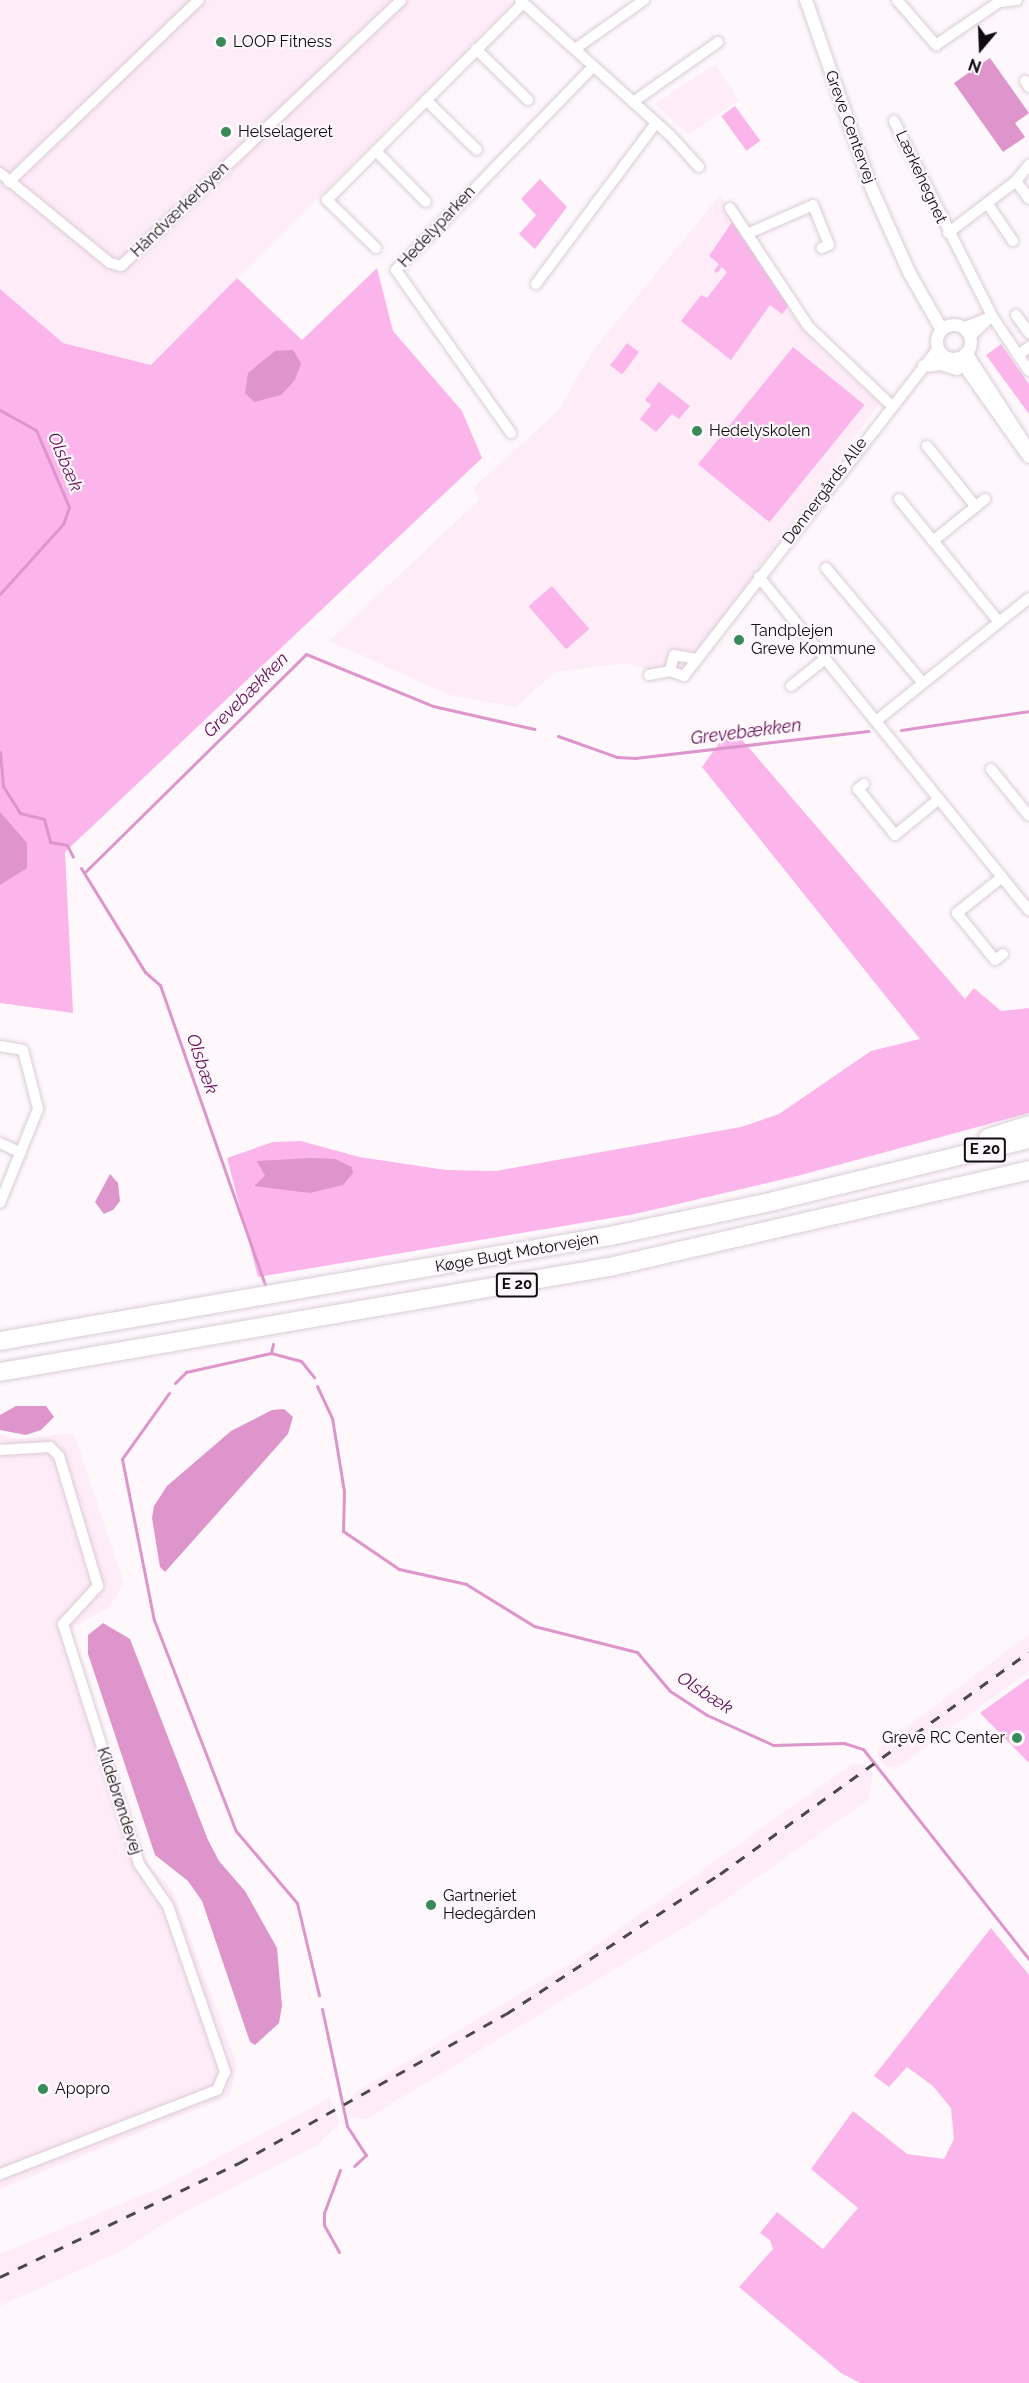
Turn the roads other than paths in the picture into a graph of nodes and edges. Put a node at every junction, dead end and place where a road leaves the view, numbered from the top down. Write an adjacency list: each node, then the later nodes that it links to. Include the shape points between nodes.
1 (199, 0): 23 (street)
2 (644, 0): 9 (street)
3 (806, 0): 36 (street, Greve Centervej, via 842,111 901,251)
4 (897, 0): 5 (street, via 936,45 999,2)
5 (1017, 0)
6 (521, 1): 9 (street); 10 (street)
7 (393, 2): 23 (street, Håndværkerbyen, via 121,266 110,263)
8 (718, 42): 14 (street)
9 (575, 49): 11 (street)
10 (476, 50): 12 (street); 13 (street)
11 (593, 67): 14 (street); 47 (street, Hedelyparken, via 396,270)
12 (426, 100): 17 (street); 18 (street)
13 (528, 100)
14 (633, 102): 16 (street)
15 (894, 121): 28 (street, Lærkehegnet)
16 (656, 123): 20 (street); 33 (street)
17 (477, 150)
18 (376, 151): 25 (street); 31 (street, via 327,200)
19 (1029, 165): 22 (street, Lærkehegnet)
20 (699, 167)
21 (0, 172): 23 (street, Håndværkerbyen)
22 (1016, 181): 24 (street); 26 (street, Lærkehegnet)
23 (9, 182)
24 (1029, 199)
25 (426, 202)
26 (987, 203): 28 (street, Lærkehegnet); 30 (street)
27 (730, 208): 29 (street)
28 (948, 233): 35 (street, Lærkehegnet)
29 (747, 234): 32 (street, via 813,205 829,245); 46 (street, via 808,326)
30 (1013, 241)
31 (376, 248)
32 (822, 248)
33 (536, 284)
34 (1016, 315): 38 (street)
35 (992, 316): 37 (street); 41 (street, Lærkehegnet)
36 (945, 328): 37 (street); 40 (street)
37 (967, 332): 42 (street)
38 (1029, 333)
39 (1029, 347): 41 (street)
40 (940, 351): 42 (street); 43 (street, Dønnergårds Alle)
41 (1018, 355): 44 (street, Lærkehegnet)
42 (962, 356): 45 (street); 49 (street)
43 (924, 366): 45 (street, via 949,365); 46 (street, Dønnergårds Alle)
44 (1029, 371)
45 (977, 386): 50 (street)
46 (890, 404): 56 (street, Dønnergårds Alle)
47 (511, 433)
48 (927, 446): 53 (street)
49 (1029, 453)
50 (1029, 457)
51 (985, 499): 53 (street)
52 (900, 500): 54 (street)
53 (976, 507): 54 (street)
54 (933, 541): 58 (street)
55 (826, 567): 63 (street)
56 (759, 577): 59 (street, Dønnergårds Alle); 60 (street)
57 (1029, 598): 58 (street)
58 (999, 622): 63 (street)
59 (696, 659): 61 (street, Dønnergårds Alle, via 684,676); 61 (street, Dønnergårds Alle, via 674,655)
60 (825, 659): 64 (street); 65 (street)
61 (670, 671): 62 (street, Dønnergårds Alle)
62 (649, 675)
63 (923, 683): 65 (street)
64 (791, 686)
65 (876, 722): 68 (street)
66 (991, 769): 69 (street)
67 (864, 784): 68 (street, via 858,789 895,835)
68 (939, 799): 70 (street)
69 (1029, 816)
70 (1002, 877): 71 (street); 72 (street, via 957,914 995,960)
71 (1029, 910)
72 (1003, 954)
73 (0, 1046): 77 (street, via 23,1050 38,1109)
74 (1029, 1125): 78 (highway, via 992,1136)
75 (1029, 1139): 78 (highway, Køge Bugt Motorvejen / E 20)
76 (0, 1143): 77 (street)
77 (21, 1153): 80 (street)
78 (940, 1161): 81 (highway, Køge Bugt Motorvejen / E 20, via 610,1236)
79 (1029, 1170): 82 (highway, Køge Bugt Motorvejen / E 20, via 614,1266)
80 (0, 1203)
81 (0, 1341)
82 (0, 1372)
83 (0, 1450): 84 (street, Kildebrøndevej, via 50,1447 59,1456 98,1586 63,1624 139,1864 168,1906 225,2072 217,2090)
84 (0, 2174)

